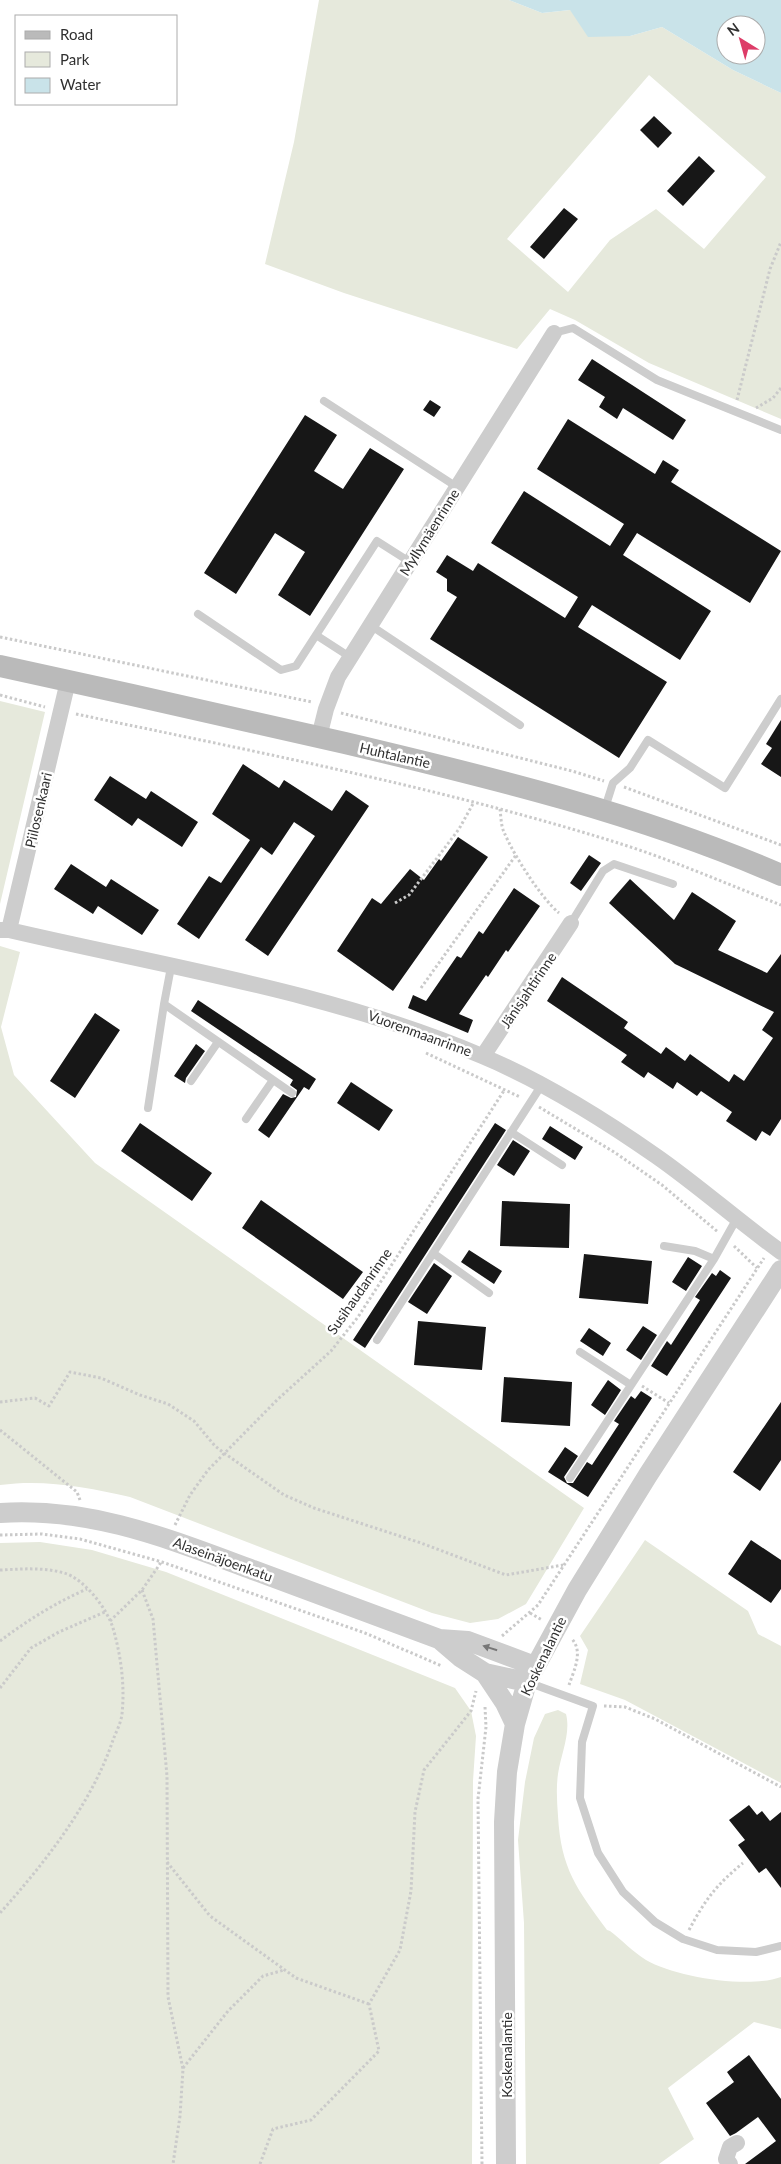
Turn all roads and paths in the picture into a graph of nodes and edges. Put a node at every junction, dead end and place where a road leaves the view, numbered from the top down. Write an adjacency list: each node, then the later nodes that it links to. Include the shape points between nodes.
1 (781, 242): 5 (path, via 770,269)
2 (554, 333): 5 (lane, via 574,328 658,380); 8 (street, Myllymäenrinne)
3 (781, 388): 6 (path, via 773,398)
4 (324, 401): 8 (lane)
5 (734, 410): 6 (lane)
6 (743, 413): 7 (lane)
7 (781, 430)
8 (457, 487): 9 (street, Myllymäenrinne)
9 (410, 562): 11 (street, Myllymäenrinne); 12 (lane, via 377,541)
10 (198, 614): 12 (lane, via 281,670 296,666)
11 (370, 626): 14 (street, Myllymäenrinne); 21 (lane)
12 (316, 635): 14 (lane)
13 (0, 638): 19 (path, via 311,701 315,706)
14 (350, 657): 19 (street, Myllymäenrinne, via 338,677)
15 (0, 666): 16 (main road, Huhtalantie)
16 (68, 681): 20 (street, Piilosenkaari); 22 (main road, Huhtalantie)
17 (0, 695): 20 (path)
18 (781, 699): 23 (lane, via 725,788 648,740 630,768)
19 (326, 709): 22 (street, Myllymäenrinne); 23 (path)
20 (61, 711): 24 (path, via 338,769); 34 (street, Piilosenkaari)
21 (520, 724)
22 (319, 737): 26 (main road, Huhtalantie, via 520,785)
23 (613, 783): 26 (lane); 27 (path)
24 (474, 802): 25 (path); 31 (path, via 459,828 409,895)
25 (500, 809): 28 (path, via 503,831); 32 (path, via 617,843)
26 (605, 810): 29 (main road, Huhtalantie, via 736,855)
27 (781, 845)
28 (516, 855): 33 (path, via 556,910); 36 (path)
29 (781, 875)
30 (674, 884): 33 (lane, via 614,864 603,871)
31 (395, 904)
32 (781, 905)
33 (571, 922): 40 (street, Jänisjahtirinne)
34 (4, 930): 35 (street, Vuorenmaanrinne)
35 (171, 967): 37 (lane); 40 (street, Vuorenmaanrinne, via 377,1016)
36 (421, 988)
37 (164, 1004): 38 (lane); 47 (lane)
38 (218, 1042): 41 (lane); 42 (lane)
39 (420, 1051): 44 (path)
40 (483, 1056): 43 (street, Vuorenmaanrinne)
41 (273, 1080): 45 (lane); 48 (lane)
42 (191, 1081)
43 (541, 1086): 46 (lane); 51 (street, Vuorenmaanrinne, via 656,1156)
44 (506, 1089): 46 (path); 66 (path, Susihaudanrinne, via 358,1317 331,1351)
45 (292, 1093)
46 (530, 1102): 49 (lane); 52 (path, via 662,1185)
47 (148, 1108)
48 (246, 1119)
49 (510, 1132): 50 (lane); 55 (lane)
50 (562, 1165)
51 (737, 1218): 52 (lane); 54 (street, Vuorenmaanrinne)
52 (726, 1238): 56 (lane); 57 (path)
53 (664, 1246): 56 (lane, via 695,1251)
54 (781, 1252)
55 (433, 1253): 59 (lane); 60 (lane)
56 (714, 1259): 62 (lane)
57 (757, 1268)
58 (781, 1270): 82 (street, Koskenalantie, via 577,1590)
59 (489, 1293)
60 (377, 1340)
61 (580, 1352): 62 (lane)
62 (633, 1383): 64 (path); 67 (lane)
63 (0, 1402): 66 (path, via 35,1398 49,1406 70,1372 101,1378 168,1404 194,1421)
64 (669, 1403)
65 (0, 1430): 69 (path, via 77,1492)
66 (224, 1453): 71 (path, Susihaudanrinne, via 190,1495); 73 (path, via 284,1495 314,1508 506,1575)
67 (570, 1478)
68 (0, 1513): 69 (street, Alaseinäjoenkatu)
69 (88, 1517): 71 (street, Alaseinäjoenkatu)
70 (0, 1535): 72 (path, via 42,1534 80,1539)
71 (170, 1539): 72 (path, Susihaudanrinne); 79 (street, Alaseinäjoenkatu)
72 (162, 1562): 76 (path, Susihaudanrinne); 81 (path, via 365,1633)
73 (564, 1565)
74 (0, 1570): 75 (path, via 40,1568 66,1573)
75 (88, 1589): 77 (path); 80 (path, via 57,1602)
76 (142, 1590): 78 (path, Susihaudanrinne); 88 (path, via 154,1619 167,1776)
77 (105, 1612): 78 (path); 84 (path, via 31,1648)
78 (110, 1621): 90 (path, via 123,1678 122,1716 105,1763 34,1876)
79 (439, 1639): 82 (street, Alaseinäjoenkatu, one-way to 79, via 495,1650 468,1641); 83 (street, Alaseinäjoenkatu, via 460,1657)
80 (0, 1640)
81 (443, 1667)
82 (532, 1674): 83 (street, Alaseinäjoenkatu); 85 (lane); 86 (street, Koskenalantie)
83 (478, 1683): 86 (street, Alaseinäjoenkatu, via 505,1703); 94 (path, via 471,1711 424,1770 415,1812 411,1891 400,1950)
84 (0, 1688)
85 (593, 1706): 87 (path, via 625,1707 655,1719); 91 (lane, via 582,1742 580,1798 598,1853 623,1892 655,1922)
86 (515, 1724): 99 (street, Koskenalantie, via 504,1822)
87 (781, 1787)
88 (166, 1861): 93 (path, via 210,1916); 95 (path, via 168,1997)
89 (743, 1863): 91 (path, via 721,1881 703,1903)
90 (0, 1913)
91 (684, 1939): 92 (lane, via 717,1950 756,1952)
92 (781, 1946)
93 (284, 1969): 94 (path, via 296,1978); 95 (path, via 262,1976 228,2011)
94 (368, 2004): 98 (path, via 379,2051 311,2120 273,2129)
95 (183, 2069): 97 (path)
96 (737, 2143): 100 (street, via 730,2147 726,2159)
97 (173, 2164)
98 (260, 2164)
99 (506, 2164)
100 (730, 2164)

